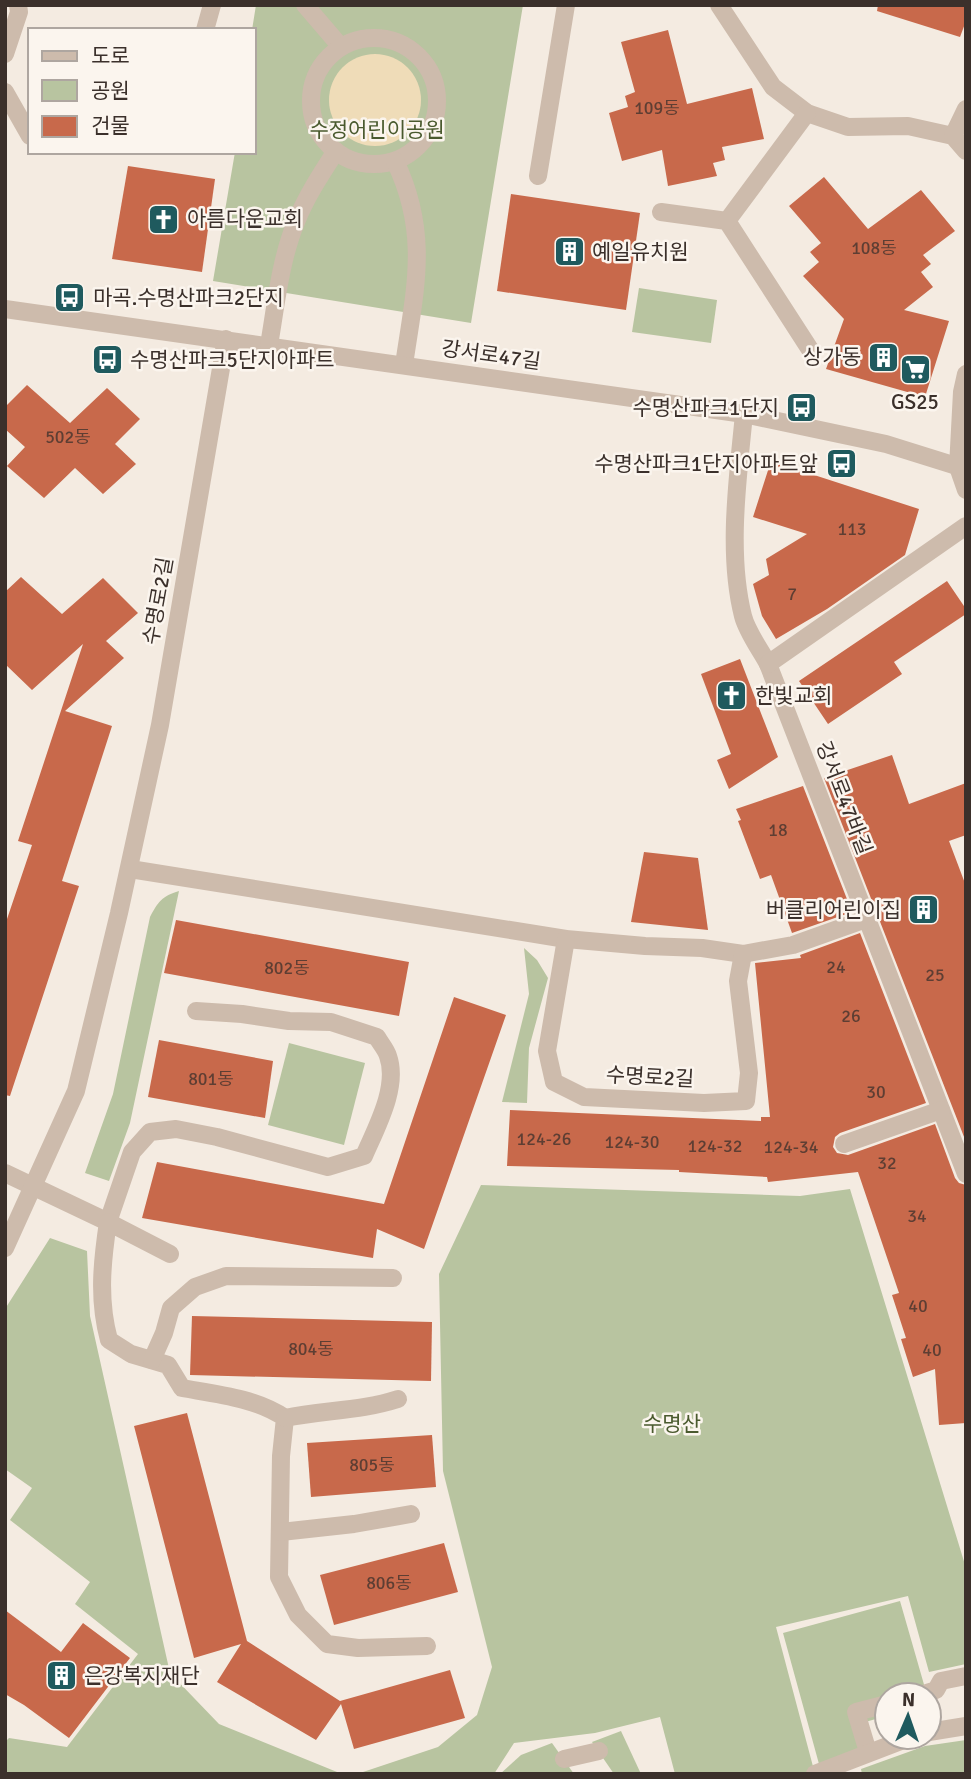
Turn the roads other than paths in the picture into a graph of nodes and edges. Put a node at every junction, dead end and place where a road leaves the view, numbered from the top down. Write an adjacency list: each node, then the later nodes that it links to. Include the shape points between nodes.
1 (18, 5): 8 (street)
2 (212, 5): 6 (street)
3 (305, 5): 7 (street)
4 (566, 5): 17 (street)
5 (719, 5): 11 (street, via 773,88)
6 (206, 28)
7 (341, 47): 14 (street, via 325,60 315,77 311,98 321,136); 16 (street, via 360,39 401,43 419,55 432,72 438,93 437,115 428,135)
8 (5, 54)
9 (5, 92): 12 (street)
10 (966, 109): 13 (street)
11 (807, 113): 13 (street, via 848,127 908,126); 19 (street)
12 (28, 132)
13 (953, 136): 15 (street)
14 (335, 151): 16 (street, via 354,161); 22 (street, via 295,224)
15 (966, 151)
16 (395, 161): 24 (street, via 407,186 419,246)
17 (538, 176)
18 (661, 212): 19 (street)
19 (727, 221): 23 (street)
20 (5, 309): 21 (street, 강서로47길)
21 (226, 339): 22 (street, 강서로47길); 31 (street, 수명로2길, via 160,725)
22 (269, 345): 24 (street, 강서로47길)
23 (811, 351)
24 (404, 365): 26 (street, 강서로47길)
25 (966, 374): 27 (street)
26 (744, 414): 27 (street, 강서로47길, via 886,444); 30 (street, 강서로47바길, via 737,573 743,618)
27 (962, 468): 28 (street)
28 (966, 490)
29 (966, 526): 30 (street)
30 (768, 664): 32 (street, 강서로47바길)
31 (130, 869): 33 (street); 40 (street, 수명로2길, via 76,1091)
32 (866, 919): 34 (street, via 793,945); 36 (street, 강서로47바길)
33 (566, 939): 34 (street); 34 (street, 수명로2길, via 547,1051 554,1082 584,1097 746,1101 749,1073 738,981)
34 (743, 954)
35 (197, 1011): 41 (street, via 331,1022 377,1037 389,1057 390,1084 379,1122 364,1156 328,1167 217,1137 176,1129 150,1132 132,1152)
36 (941, 1111): 37 (street); 39 (street, 강서로47바길)
37 (844, 1144)
38 (5, 1173): 40 (street)
39 (966, 1174)
40 (34, 1186): 41 (street); 42 (street, 수명로2길)
41 (108, 1222): 43 (street); 45 (street, via 101,1284 109,1339 131,1354)
42 (5, 1248)
43 (170, 1254)
44 (393, 1278): 45 (street, via 226,1276 195,1287 171,1308)
45 (152, 1360): 47 (street, via 168,1365 182,1388 250,1403)
46 (398, 1399): 47 (street, via 371,1408 322,1410)
47 (285, 1418): 49 (street)
48 (411, 1514): 49 (street)
49 (281, 1532): 50 (street, via 279,1577 298,1615 327,1644)
50 (426, 1646)
51 (966, 1676): 52 (street)
52 (941, 1681)
53 (873, 1708): 58 (street, via 856,1712)
54 (966, 1726): 55 (street)
55 (943, 1730)
56 (599, 1751): 59 (street)
57 (873, 1751): 58 (street)
58 (869, 1752): 60 (street)
59 (564, 1759)
60 (816, 1774)

